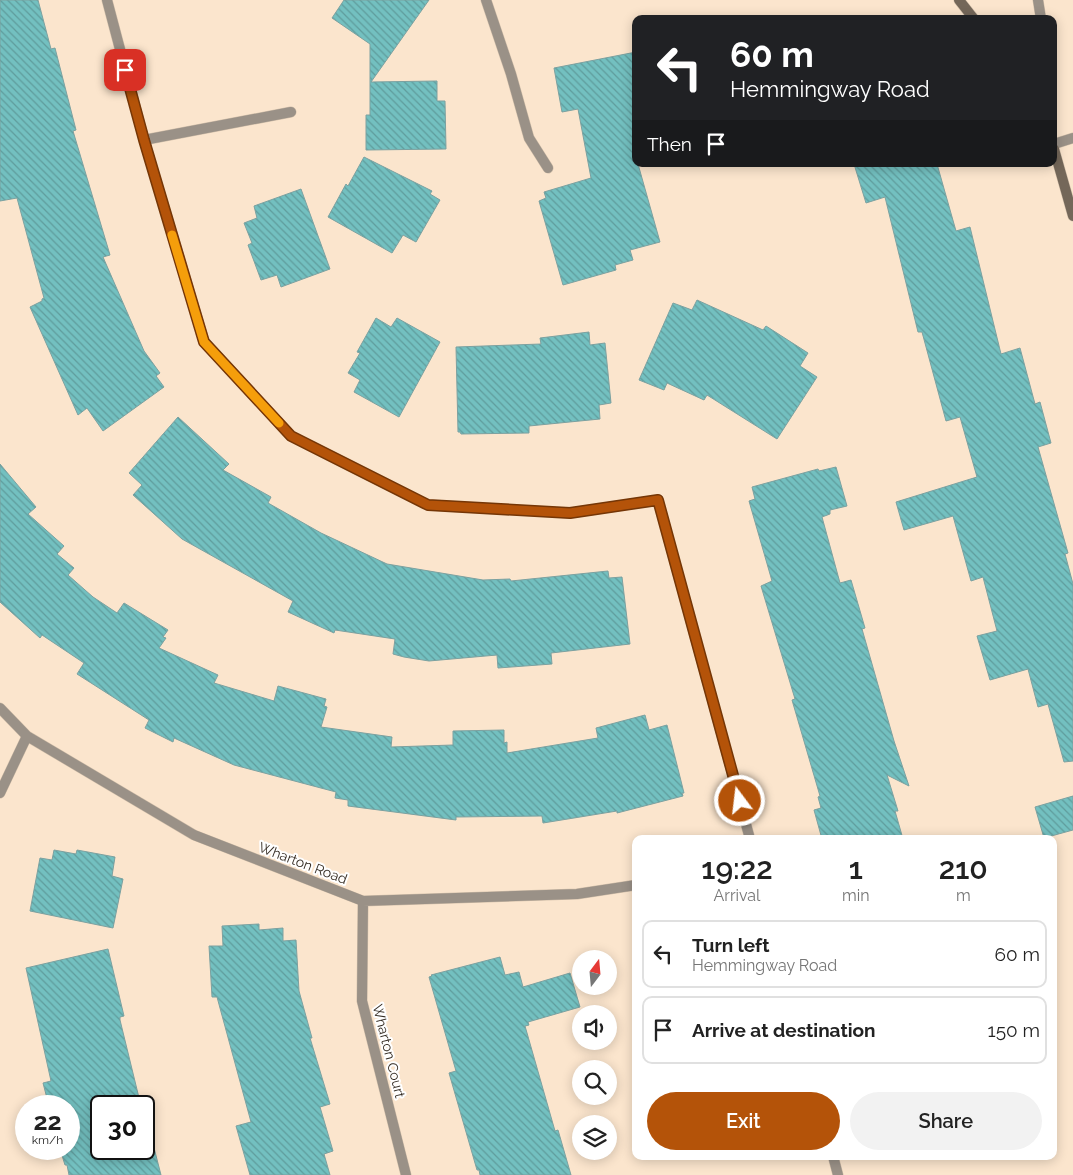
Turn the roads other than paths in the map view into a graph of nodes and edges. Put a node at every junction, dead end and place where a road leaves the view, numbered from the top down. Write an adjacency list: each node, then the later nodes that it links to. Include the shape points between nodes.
1 (107, 0): 9 (street)
2 (486, 0): 12 (street, via 529,138)
3 (959, 0): 5 (street)
4 (1038, 0): 6 (street)
5 (971, 15)
6 (1040, 15)
7 (291, 112): 9 (street)
8 (1073, 138): 10 (street)
9 (144, 140): 17 (street, via 204,342 291,436 428,505 570,513 658,500)
10 (1057, 143)
11 (1057, 160): 13 (street)
12 (548, 168)
13 (1073, 216)
14 (0, 708): 15 (street, Wharton Road)
15 (27, 736): 16 (street); 19 (street, Wharton Road, via 194,835)
16 (0, 793)
17 (749, 835)
18 (632, 886): 19 (street, Wharton Road, via 577,894)
19 (363, 901): 21 (street, Wharton Court, via 362,1001)
20 (834, 1160): 22 (street)
21 (406, 1175)
22 (838, 1175)

